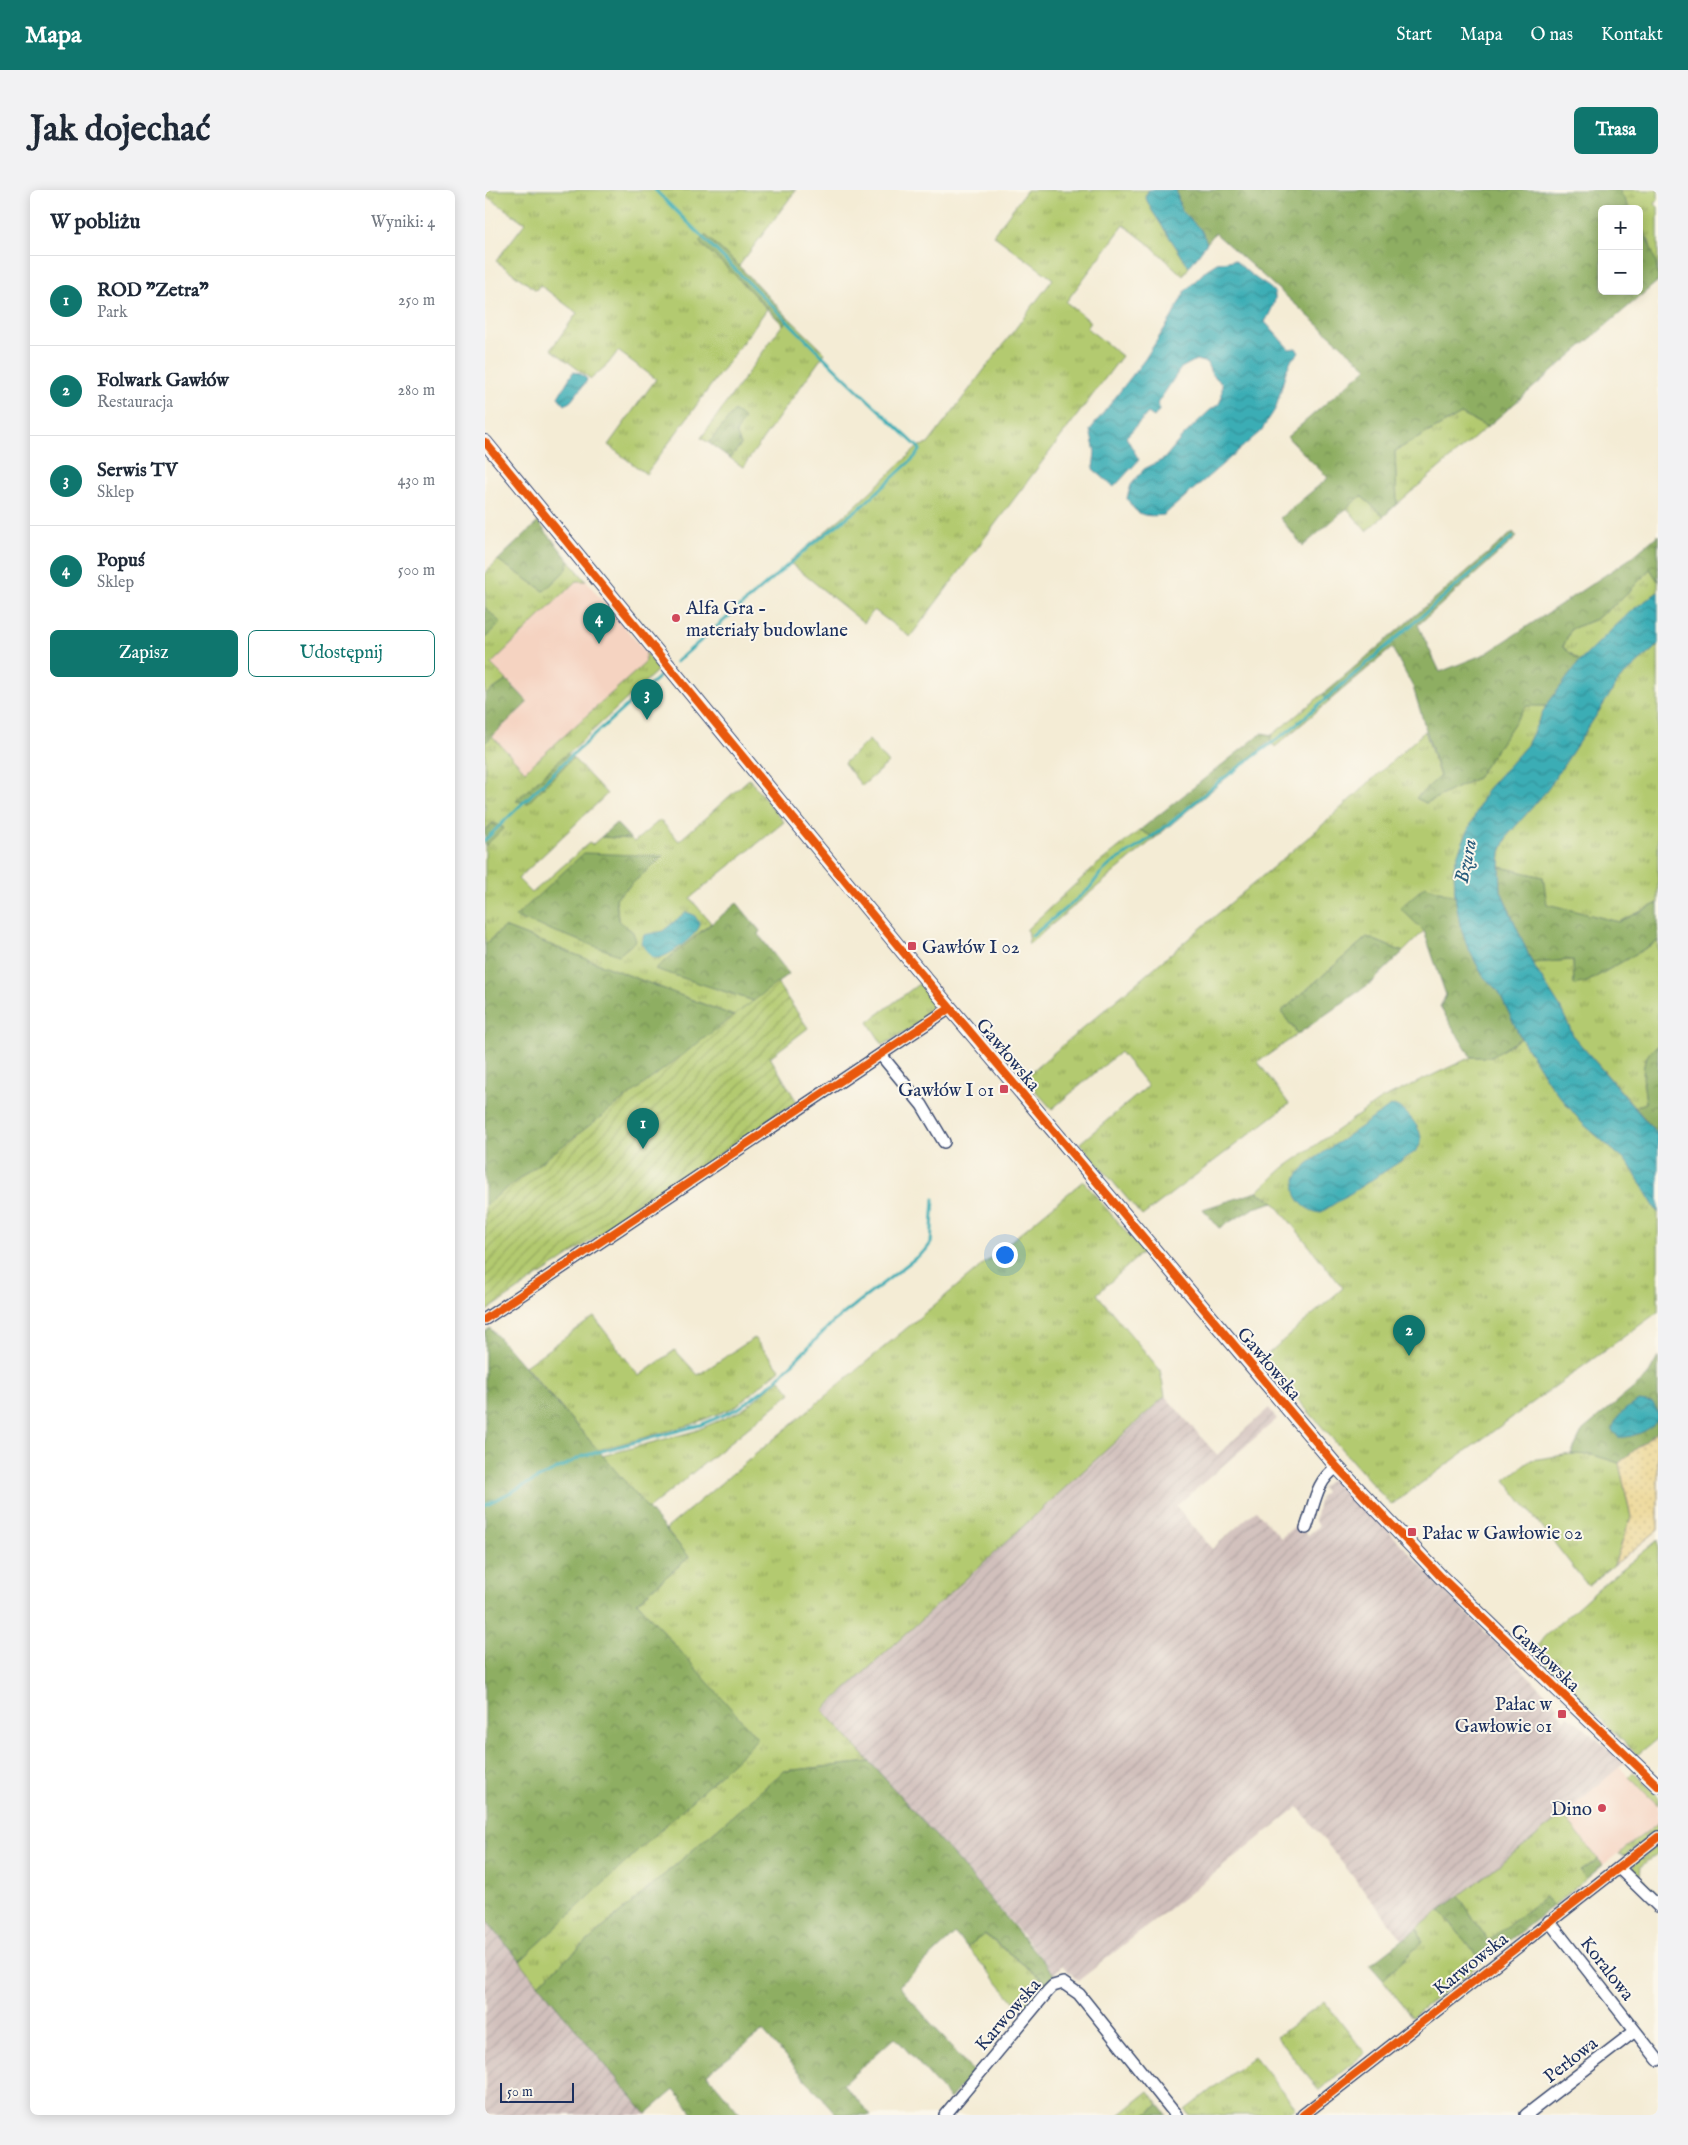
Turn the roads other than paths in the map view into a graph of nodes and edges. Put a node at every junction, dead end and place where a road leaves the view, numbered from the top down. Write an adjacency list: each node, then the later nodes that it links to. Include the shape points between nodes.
1 (485, 442): 2 (street, Gawłowska)
2 (950, 1008): 3 (street); 6 (street, Gawłowska)
3 (881, 1055): 4 (street, via 922,1104); 5 (street)
4 (944, 1142)
5 (485, 1319)
6 (1337, 1466): 7 (street, via 1319,1485); 8 (street, Gawłowska, via 1441,1577)
7 (1306, 1528)
8 (1658, 1786)
9 (1658, 1837): 10 (street, Karwowska)
10 (1619, 1868): 11 (street); 12 (street, Karwowska)
11 (1658, 1906)
12 (1549, 1921): 13 (street, Koralowa); 17 (street, Karwowska)
13 (1635, 2031): 14 (street, Koralowa); 18 (street, Perłowa)
14 (1658, 2060)
15 (945, 2115): 16 (street, Karwowska, via 1048,1991 1063,1983 1079,1994)
16 (1176, 2115)
17 (1303, 2115)
18 (1526, 2115)

